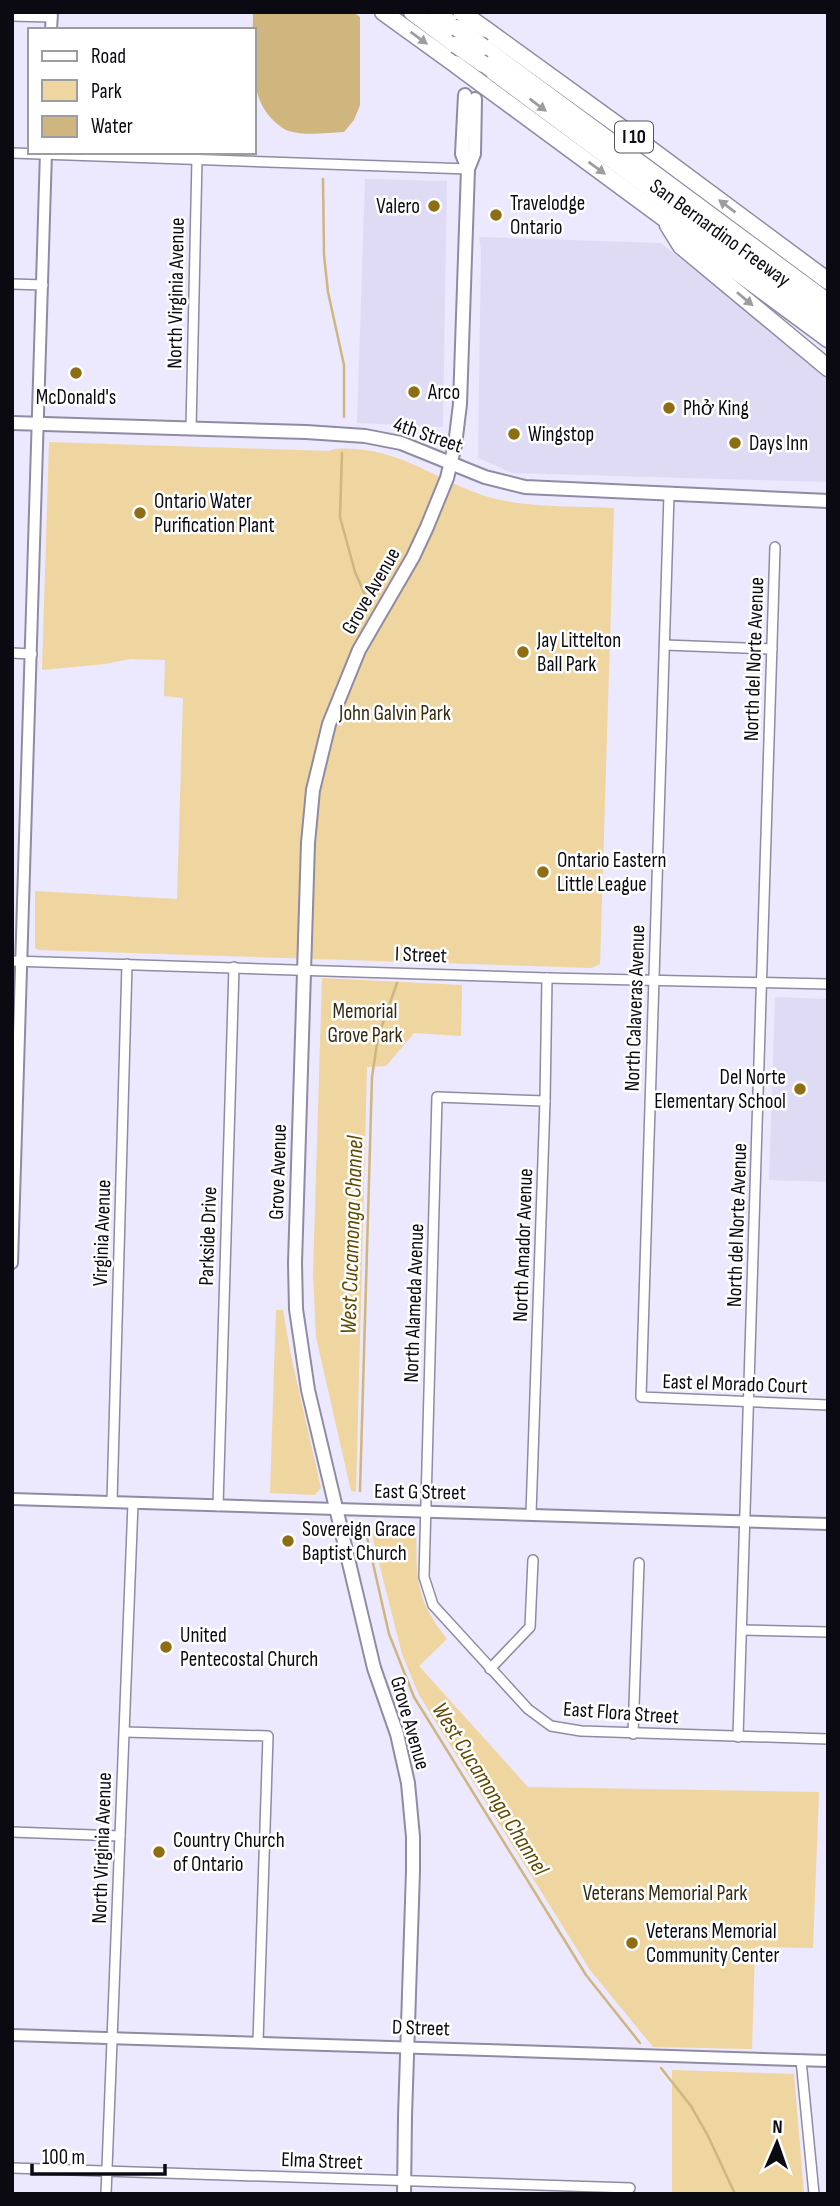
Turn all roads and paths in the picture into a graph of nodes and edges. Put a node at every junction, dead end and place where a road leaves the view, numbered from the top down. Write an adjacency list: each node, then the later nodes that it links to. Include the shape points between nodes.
1 (383, 12): 7 (highway, San Bernardino Freeway / I 10, one-way to 7, bridge, via 455,64)
2 (412, 12): 19 (highway, one-way to 19, bridge)
3 (436, 12): 6 (highway)
4 (52, 14): 5 (street)
5 (12, 16)
6 (459, 20): 13 (highway, San Bernardino Freeway / I 10, one-way to 6, bridge, via 485,29); 18 (highway, bridge, via 483,47)
7 (474, 93): 11 (main road, Grove Avenue, via 474,154); 12 (highway, San Bernardino Freeway / I 10, one-way to 12)
8 (46, 154): 17 (street)
9 (71, 154): 10 (street)
10 (197, 159): 11 (street); 24 (street, North Virginia Avenue)
11 (468, 169): 25 (main road, Grove Avenue, via 460,404)
12 (663, 217): 20 (highway, San Bernardino Freeway / I 10); 21 (highway, one-way to 21, via 681,246)
13 (781, 247): 14 (highway); 15 (highway, San Bernardino Freeway / I 10)
14 (828, 268)
15 (828, 281)
16 (12, 284): 17 (street)
17 (43, 285): 23 (street)
18 (828, 302)
19 (828, 321)
20 (828, 339)
21 (828, 368)
22 (12, 424): 23 (main road, 4th Street)
23 (39, 424): 24 (main road, 4th Street); 32 (street)
24 (191, 429): 25 (main road, 4th Street, via 341,434 401,443)
25 (451, 462): 26 (main road, 4th Street, via 525,487); 36 (main road, Grove Avenue, via 428,527 359,650 329,724 313,790)
26 (669, 494): 27 (main road, 4th Street); 29 (street, North Calaveras Avenue)
27 (828, 501)
28 (775, 547): 30 (street, North del Norte Avenue)
29 (665, 645): 30 (street); 38 (street, North Calaveras Avenue)
30 (772, 649): 39 (street, North del Norte Avenue)
31 (12, 653): 32 (street)
32 (32, 654): 33 (street)
33 (17, 961): 34 (street, I Street); 41 (street)
34 (127, 964): 35 (street, I Street); 48 (street, Virginia Avenue)
35 (234, 967): 36 (street, I Street); 50 (street, Parkside Drive)
36 (304, 969): 37 (street, I Street); 51 (main road, Grove Avenue, via 296,1309 308,1390)
37 (547, 978): 38 (street, I Street); 42 (street, North Amador Avenue)
38 (654, 979): 39 (street, I Street); 44 (street, North Calaveras Avenue)
39 (761, 982): 40 (street, I Street); 45 (street, North del Norte Avenue)
40 (828, 984)
41 (16, 1070): 43 (street)
42 (545, 1101): 52 (street, North Alameda Avenue, via 437,1097); 53 (street, North Amador Avenue)
43 (12, 1264)
44 (641, 1397): 45 (street, East el Morado Court)
45 (750, 1401): 46 (street, East el Morado Court); 54 (street, North del Norte Avenue)
46 (828, 1405)
47 (12, 1499): 48 (street, East G Street)
48 (112, 1502): 49 (street, East G Street)
49 (133, 1503): 50 (street, East G Street); 61 (street, North Virginia Avenue)
50 (218, 1506): 51 (street, East G Street)
51 (337, 1510): 52 (street, East G Street); 70 (main road, Grove Avenue, via 374,1668 408,1783 413,1837)
52 (425, 1511): 53 (street, East G Street); 60 (street, East Flora Street, via 424,1577 433,1605)
53 (531, 1514): 54 (street, East G Street)
54 (747, 1521): 55 (street, East G Street); 58 (street, North del Norte Avenue)
55 (828, 1524)
56 (533, 1560): 60 (street, via 530,1627)
57 (639, 1563): 62 (street)
58 (743, 1629): 59 (street); 63 (street, North del Norte Avenue)
59 (828, 1632)
60 (490, 1669): 62 (street, East Flora Street, via 551,1726)
61 (125, 1732): 66 (street, North Virginia Avenue); 69 (street, via 268,1736)
62 (633, 1734): 63 (street, East Flora Street)
63 (738, 1737): 64 (street, East Flora Street)
64 (828, 1739)
65 (12, 1832): 66 (street)
66 (120, 1836): 68 (street, North Virginia Avenue)
67 (12, 2035): 68 (street, D Street)
68 (112, 2037): 69 (street, D Street); 74 (street, North Virginia Avenue)
69 (258, 2042): 70 (street, D Street)
70 (408, 2047): 71 (street, D Street); 75 (main road, Grove Avenue)
71 (801, 2060): 72 (street, D Street); 78 (street)
72 (828, 2061)
73 (12, 2168): 74 (street, Elma Street)
74 (107, 2171): 75 (street, Elma Street); 77 (street, North Virginia Avenue)
75 (404, 2188): 76 (street, Elma Street)
76 (630, 2188)
77 (106, 2194)
78 (814, 2194)

